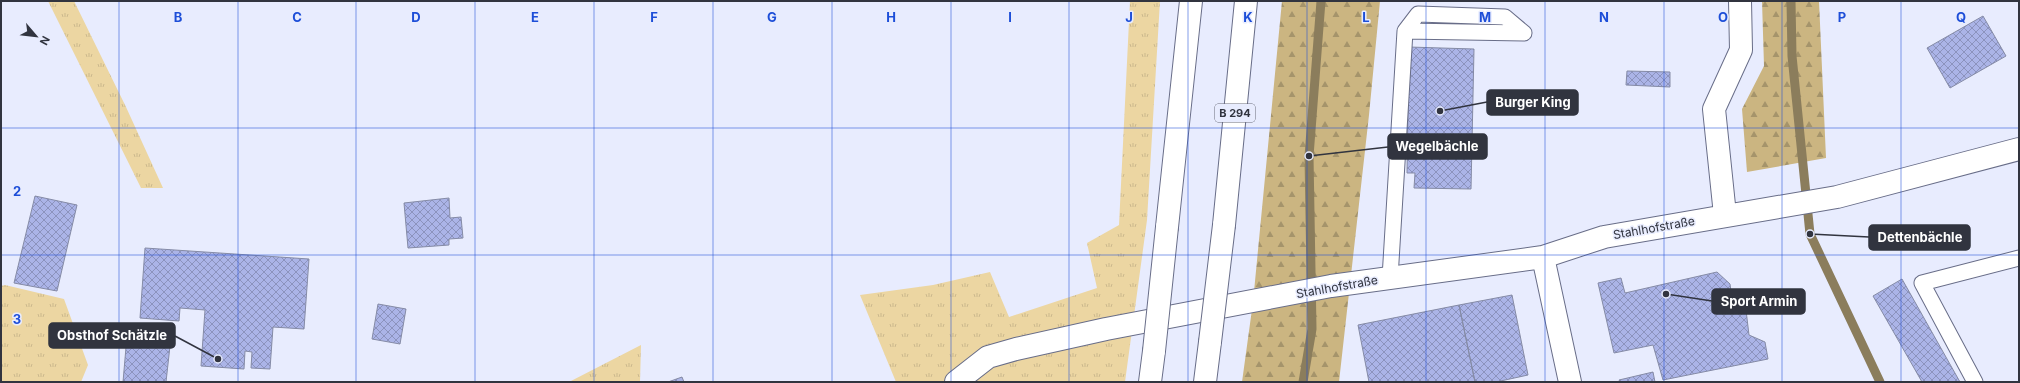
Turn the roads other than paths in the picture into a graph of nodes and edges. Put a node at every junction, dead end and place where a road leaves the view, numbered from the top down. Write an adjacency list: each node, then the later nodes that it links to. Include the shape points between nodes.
1 (1190, 1): 11 (main road, bridge)
2 (1246, 1): 12 (main road, B 294, bridge, via 1224,225)
3 (1740, 1): 6 (main road, via 1742,50 1714,109)
4 (1524, 32): 9 (lane, via 1405,31)
5 (2019, 149): 6 (main road, Stahlhofstraße, via 1837,197)
6 (1725, 215): 7 (main road, Stahlhofstraße, via 1604,237)
7 (1543, 257): 9 (main road, Stahlhofstraße); 13 (main road)
8 (2019, 258): 14 (lane, via 1922,283)
9 (1390, 278): 10 (main road, Stahlhofstraße, via 1331,286 1016,349 988,357)
10 (956, 382)
11 (1150, 382)
12 (1205, 382)
13 (1570, 382)
14 (1975, 382)

